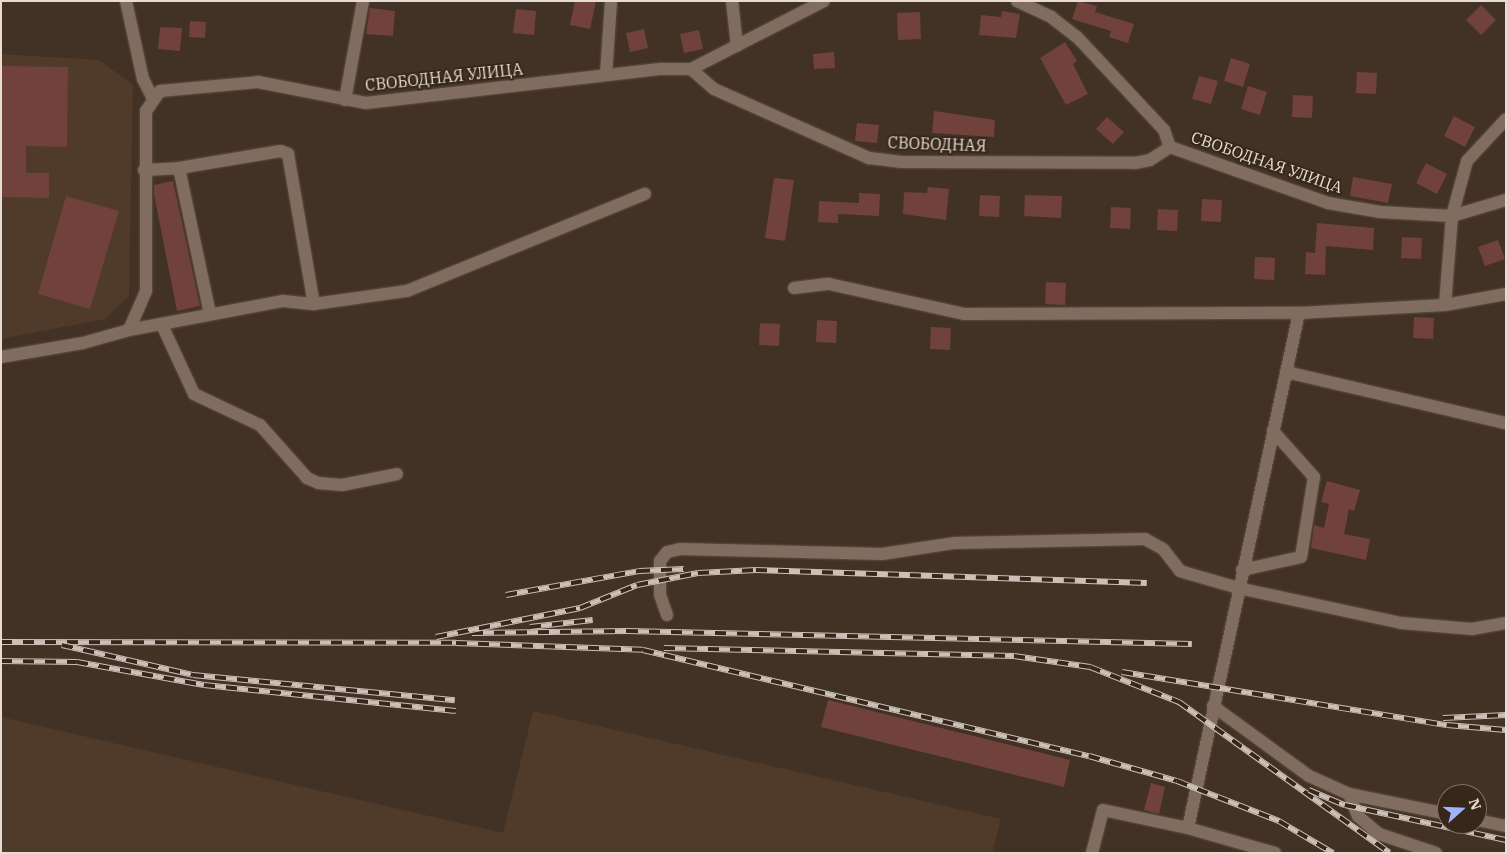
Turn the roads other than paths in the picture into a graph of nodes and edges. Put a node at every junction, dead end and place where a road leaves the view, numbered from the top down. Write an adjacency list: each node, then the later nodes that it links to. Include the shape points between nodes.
1 (126, 1): 10 (street, via 143,78)
2 (363, 1): 11 (street)
3 (611, 1): 9 (street)
4 (732, 1): 7 (street)
5 (824, 1): 7 (street, СВОБОДНАЯ УЛИЦА)
6 (1017, 1): 13 (street, СВОБОДНАЯ УЛИЦА, via 1051,18 1077,37 1164,130)
7 (737, 46): 8 (street, СВОБОДНАЯ УЛИЦА)
8 (691, 70): 9 (street, СВОБОДНАЯ УЛИЦА); 13 (street, СВОБОДНАЯ, via 714,89 869,158 900,162 1135,163 1150,160)
9 (606, 75): 11 (street, СВОБОДНАЯ УЛИЦА, via 421,98 366,103)
10 (153, 99): 11 (street, СВОБОДНАЯ УЛИЦА, via 171,88 258,82); 15 (street, via 146,111)
11 (345, 100)
12 (1506, 118): 18 (street, via 1467,161)
13 (1170, 146): 18 (street, СВОБОДНАЯ УЛИЦА, via 1328,203 1380,212)
14 (179, 168): 15 (street); 21 (street, via 281,151 288,154); 24 (street)
15 (144, 170): 26 (street, via 146,291)
16 (645, 194): 21 (street, via 407,291)
17 (1506, 200): 18 (street, СВОБОДНАЯ УЛИЦА)
18 (1452, 216): 22 (street)
19 (794, 288): 23 (street, via 829,284 964,314)
20 (1506, 294): 22 (street)
21 (314, 304): 24 (street, via 283,301)
22 (1445, 305): 23 (street)
23 (1300, 312): 28 (street)
24 (210, 314): 25 (street)
25 (162, 325): 26 (street); 31 (street, via 194,394 260,425 307,478 318,484 342,485)
26 (129, 330): 27 (street, via 84,343)
27 (1, 357)
28 (1286, 372): 29 (street); 30 (street)
29 (1506, 423)
30 (1273, 431): 32 (street); 32 (street, via 1314,477 1301,557)
31 (397, 474)
32 (1242, 570): 33 (street)
33 (1238, 588): 34 (street, via 1180,571 1163,549 1145,539 955,543 882,554 680,549 667,552 660,561 660,596); 35 (street, via 1401,623 1472,629); 36 (street)
34 (667, 615)
35 (1506, 623)
36 (1213, 706): 37 (street, via 1309,776); 41 (street)
37 (1349, 794): 38 (street); 44 (street, via 1358,816 1379,834)
38 (1437, 812)
39 (1487, 822): 40 (street)
40 (1506, 826)
41 (1188, 828): 42 (street, via 1103,810); 43 (street)
42 (1092, 853)
43 (1275, 853)
44 (1436, 853)

